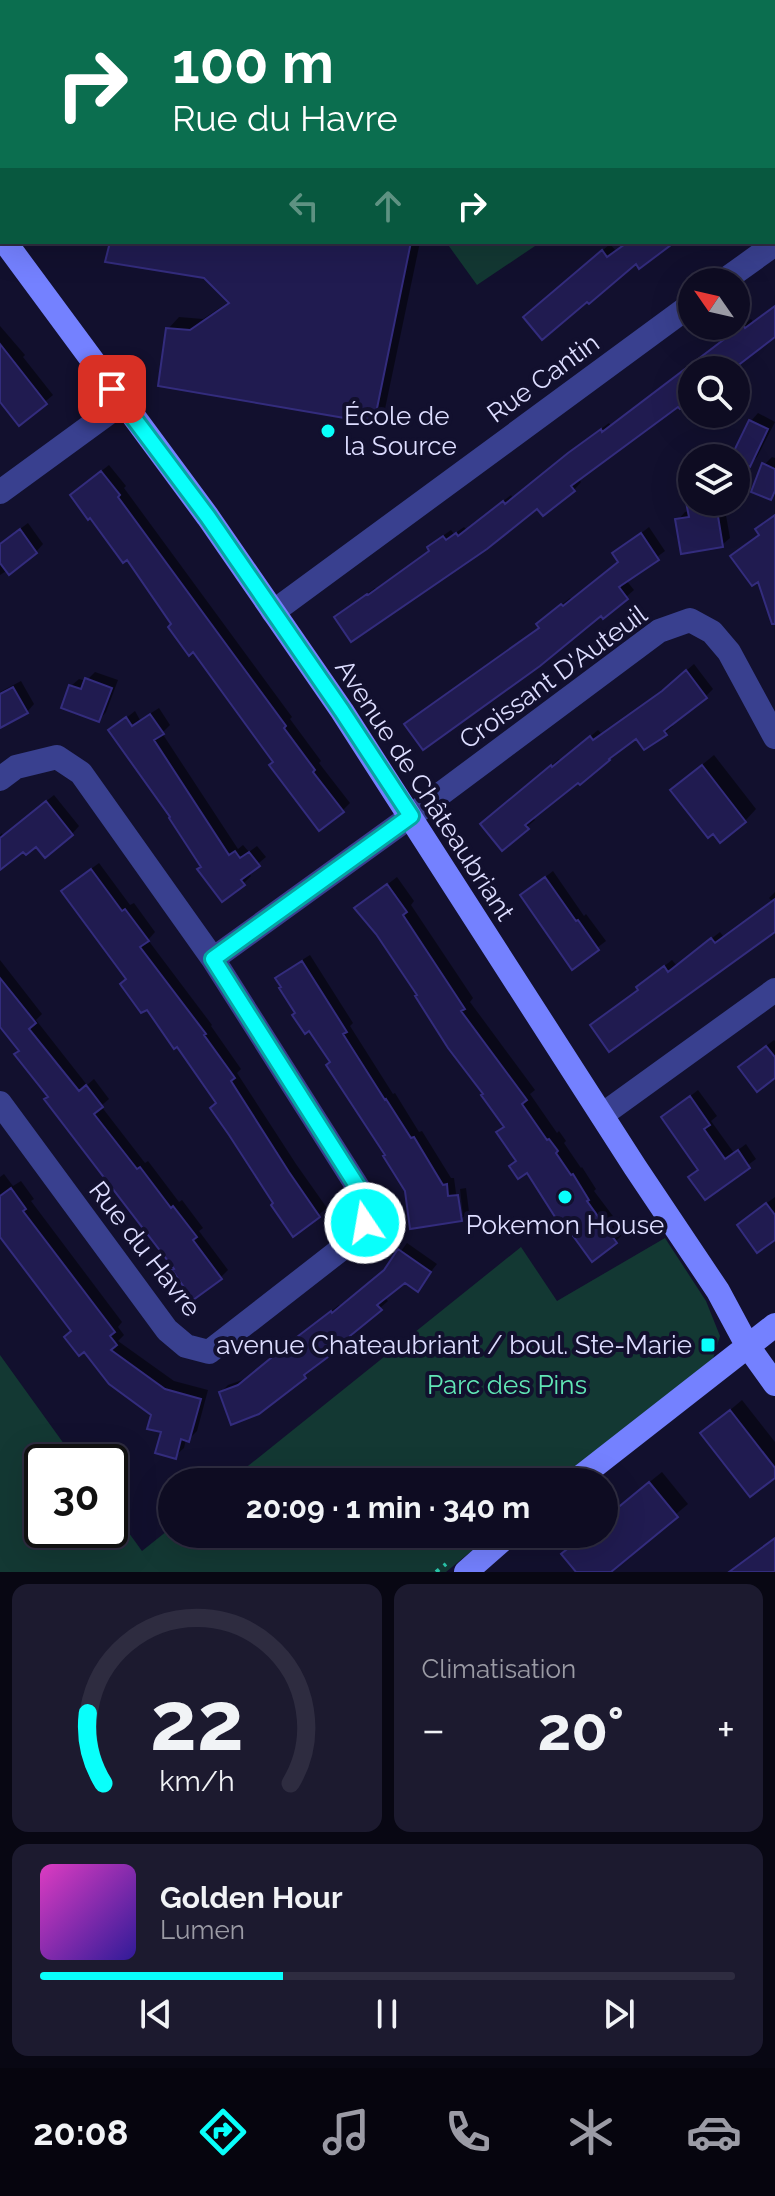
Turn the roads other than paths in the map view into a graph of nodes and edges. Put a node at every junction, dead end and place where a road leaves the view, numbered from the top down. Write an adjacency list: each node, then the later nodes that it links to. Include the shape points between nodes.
1 (6, 244): 5 (street, Avenue de Châteaubriant)
2 (775, 244): 3 (street)
3 (742, 268)
4 (678, 314): 7 (street, Rue Cantin)
5 (122, 403): 6 (street); 7 (street, Avenue de Châteaubriant)
6 (0, 492)
7 (273, 612): 10 (street, Avenue de Châteaubriant)
8 (775, 737): 10 (street, Croissant D'Auteuil, via 729,652 712,632 690,620 659,631)
9 (0, 779): 11 (street, Rue du Havre, via 16,767 57,757 81,773)
10 (411, 816): 11 (street); 14 (street, Avenue de Châteaubriant)
11 (213, 959): 13 (street, Rue du Havre, via 366,1200 365,1223 358,1236 209,1352 186,1346 167,1330)
12 (775, 990): 14 (street)
13 (0, 1103)
14 (602, 1115): 16 (street, Avenue de Châteaubriant, via 718,1291)
15 (775, 1325): 16 (street)
16 (747, 1345): 17 (street, Avenue de Châteaubriant); 18 (street)
17 (775, 1384)
18 (592, 1468)
19 (493, 1548): 20 (street)
20 (466, 1572)

